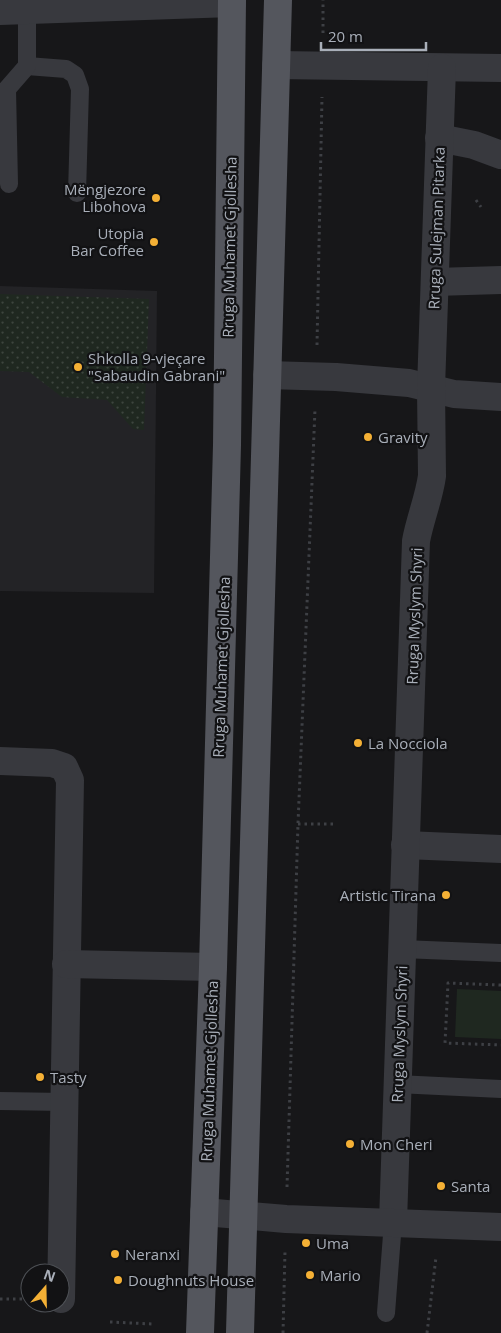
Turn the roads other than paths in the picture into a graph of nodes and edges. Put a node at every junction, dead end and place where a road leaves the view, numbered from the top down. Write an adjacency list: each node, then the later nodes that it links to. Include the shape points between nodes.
1 (278, 0): 6 (main road)
2 (232, 2): 3 (street); 24 (main road, Rruga Muhamet Gjollesha, via 228,427)
3 (27, 10): 4 (street); 5 (lane)
4 (0, 11)
5 (27, 66): 11 (lane, via 8,89); 12 (lane, via 66,69 75,75 80,89)
6 (276, 66): 7 (street); 15 (main road)
7 (442, 68): 8 (street); 9 (street, Rruga Sulejman Pitarka)
8 (501, 68)
9 (439, 138): 10 (street, via 474,145); 14 (street, Rruga Sulejman Pitarka)
10 (501, 155)
11 (9, 184)
12 (77, 193)
13 (501, 280): 14 (street)
14 (435, 282): 16 (street, Rruga Sulejman Pitarka)
15 (267, 375): 16 (street, via 409,383); 30 (main road)
16 (431, 388): 17 (street, via 454,394); 19 (street, Rruga Myslym Shyri, via 432,476 416,541)
17 (501, 397)
18 (0, 761): 23 (street, via 52,762 64,766 70,780)
19 (405, 845): 20 (street); 21 (street, Rruga Myslym Shyri)
20 (501, 849)
21 (402, 949): 22 (lane); 25 (street, Rruga Myslym Shyri)
22 (501, 953)
23 (66, 964): 24 (street); 28 (street)
24 (213, 967): 29 (main road, Rruga Muhamet Gjollesha)
25 (397, 1084): 26 (lane); 31 (street, Rruga Myslym Shyri)
26 (501, 1088)
27 (0, 1102): 28 (lane)
28 (64, 1102): 33 (street)
29 (204, 1212): 30 (street); 35 (main road, Rruga Muhamet Gjollesha)
30 (243, 1214): 31 (street, via 286,1219); 36 (main road)
31 (393, 1222): 32 (street); 34 (lane)
32 (501, 1228)
33 (61, 1263)
34 (386, 1313)
35 (200, 1333)
36 (240, 1333)

